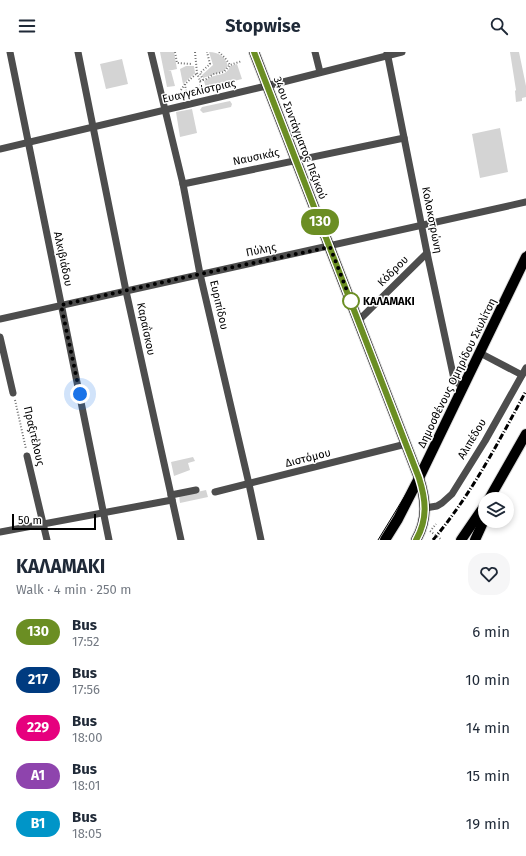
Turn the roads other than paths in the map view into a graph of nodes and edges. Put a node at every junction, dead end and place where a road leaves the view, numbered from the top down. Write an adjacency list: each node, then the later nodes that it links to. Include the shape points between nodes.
1 (10, 52): 13 (street, Αλκιβιάδου)
2 (78, 52): 11 (street, Καραΐσκου)
3 (151, 52): 10 (street, Ευριπίδου)
4 (254, 52): 9 (main road, 34ου Συντάγματος Πεζικού)
5 (315, 52): 8 (street)
6 (402, 52): 7 (street, Ευαγγελίστριας)
7 (388, 53): 8 (street, Ευαγγελίστριας); 12 (street, Κολοκοτρώνη)
8 (320, 72): 9 (street, Ευαγγελίστριας)
9 (267, 86): 10 (street, Ευαγγελίστριας); 15 (main road, 34ου Συντάγματος Πεζικού)
10 (165, 110): 11 (street, Ευαγγελίστριας); 16 (street, Ευριπίδου)
11 (93, 127): 13 (street, Ευαγγελίστριας); 23 (street, Καραΐσκου)
12 (404, 138): 15 (street, Ναυσικάς); 18 (street, Κολοκοτρώνη)
13 (28, 142): 14 (street, Ευαγγελίστριας); 24 (street, Αλκιβιάδου)
14 (0, 149)
15 (296, 160): 16 (street, Ναυσικάς); 19 (main road, 34ου Συντάγματος Πεζικού)
16 (182, 184): 22 (street, Ευριπίδου)
17 (526, 202): 18 (street, Πύλης)
18 (422, 226): 19 (street, Πύλης); 20 (street, Κολοκοτρώνη)
19 (330, 247): 22 (street, Πύλης); 26 (main road, 34ου Συντάγματος Πεζικού)
20 (427, 253): 26 (street, Κόδρου); 31 (street, Κολοκοτρώνη, via 454,379)
21 (526, 257): 28 (main road, Δημοσθένους Ομηρίδου Σκυλίτση)
22 (200, 274): 23 (street, Πύλης); 38 (street, Ευριπίδου)
23 (126, 291): 24 (street, Πύλης); 43 (street, Καραΐσκου)
24 (61, 305): 25 (street, Πύλης); 45 (street, Αλκιβιάδου)
25 (0, 319)
26 (358, 321): 34 (main road, 34ου Συντάγματος Πεζικού)
27 (0, 337): 32 (street)
28 (480, 353): 30 (street); 31 (main road, Δημοσθένους Ομηρίδου Σκυλίτση)
29 (526, 368): 30 (street, Αλιπέδου)
30 (522, 375): 44 (street, Αλιπέδου, via 452,494 442,503)
31 (463, 388): 37 (main road, Δημοσθένους Ομηρίδου Σκυλίτση)
32 (13, 393)
33 (526, 434): 36 (main road)
34 (406, 444): 37 (main road, 34ου Συντάγματος Πεζικού); 38 (street, Διστόμου)
35 (27, 456): 47 (street, Πραξιτέλους)
36 (509, 466): 41 (main road); 42 (main road)
37 (419, 478): 44 (main road, 34ου Συντάγματος Πεζικού, via 424,492); 54 (main road, Δημοσθένους Ομηρίδου Σκυλίτση)
38 (249, 484): 40 (street, Διστόμου); 53 (street, Ευριπίδου)
39 (196, 490): 43 (street)
40 (215, 492)
41 (493, 492)
42 (497, 492)
43 (172, 497): 45 (street); 52 (street, Καραΐσκου)
44 (425, 508): 55 (main road, 34ου Συντάγματος Πεζικού, via 422,527)
45 (104, 512): 47 (street); 51 (street, Αλκιβιάδου)
46 (478, 515): 56 (main road)
47 (43, 524): 49 (street); 50 (street, Πραξιτέλους)
48 (480, 528): 57 (main road)
49 (0, 532)
50 (47, 540)
51 (109, 540)
52 (181, 540)
53 (261, 540)
54 (385, 540)
55 (416, 540)
56 (461, 540)
57 (475, 540)

